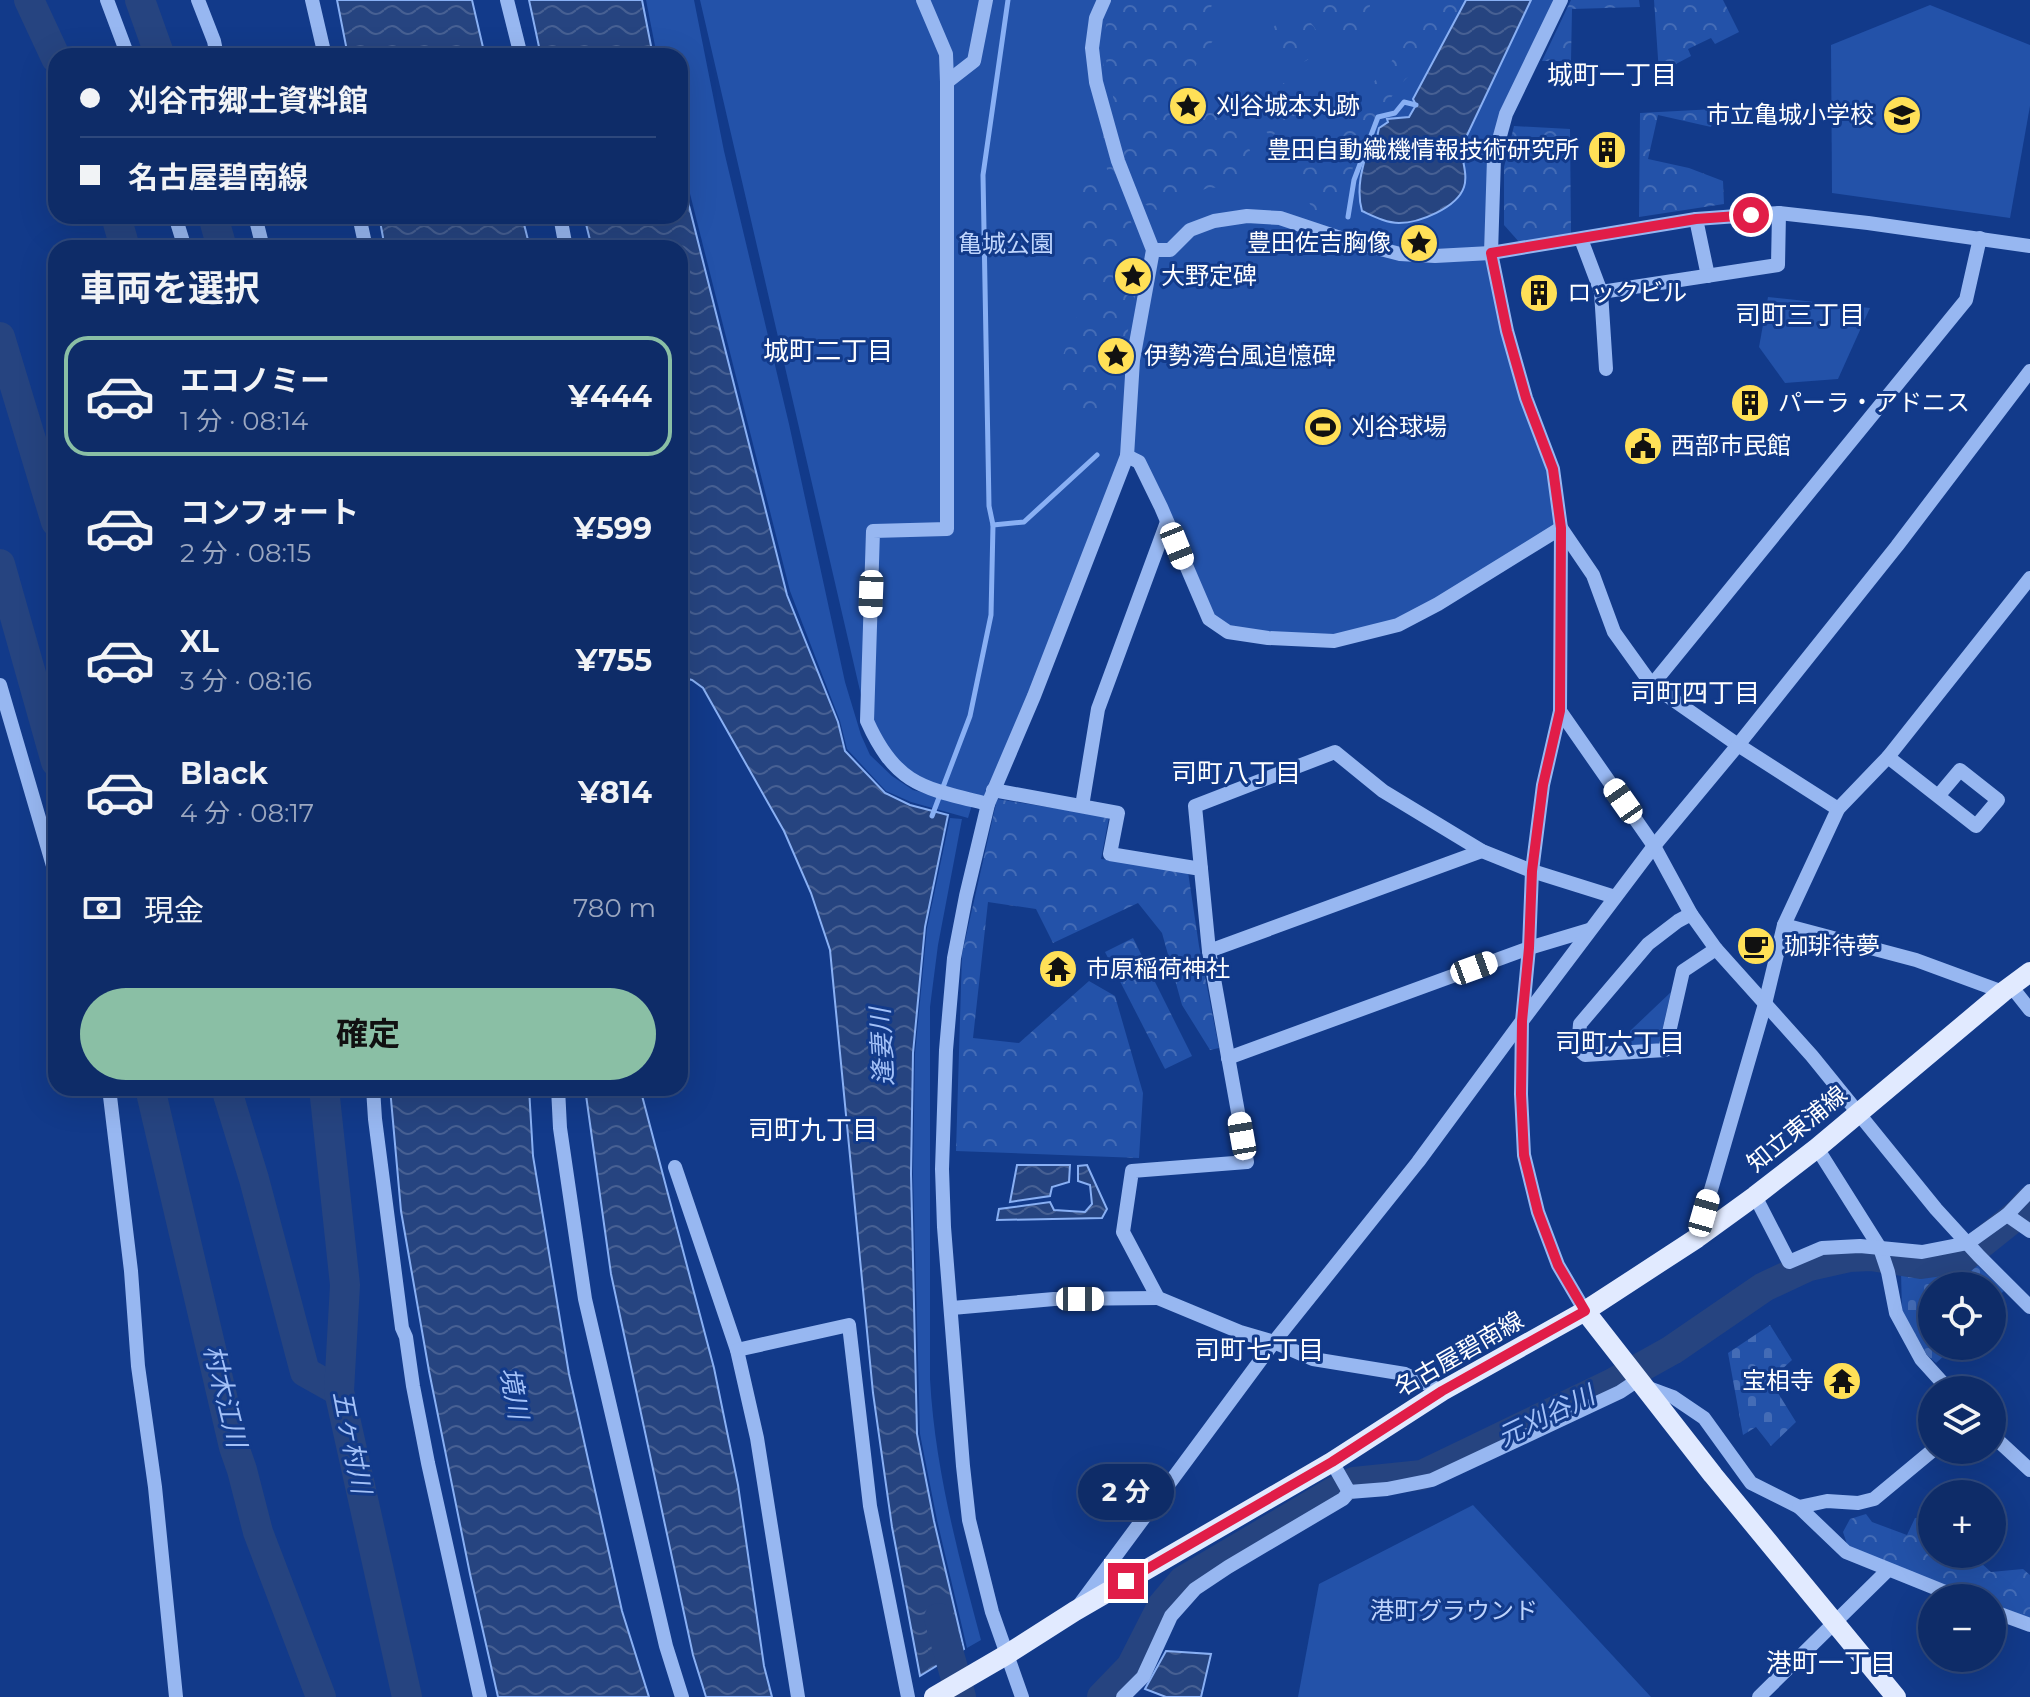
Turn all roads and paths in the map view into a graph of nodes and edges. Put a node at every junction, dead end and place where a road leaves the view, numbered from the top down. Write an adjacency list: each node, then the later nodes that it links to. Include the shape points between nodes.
1 (107, 0): 9 (street)
2 (198, 0): 10 (street)
3 (312, 0): 11 (street)
4 (507, 0): 12 (street)
5 (923, 0): 13 (street, via 946,54)
6 (986, 0): 13 (street, via 974,61)
7 (1104, 0): 19 (street, via 1092,48 1096,82 1118,161)
8 (1561, 0): 20 (street, via 1506,114 1494,158)
9 (125, 48)
10 (215, 48)
11 (323, 48)
12 (519, 48)
13 (947, 82): 36 (street, via 947,529 873,531 867,721 890,762 905,776 928,789)
14 (1779, 213): 15 (street); 16 (street); 21 (street, via 1778,265)
15 (1696, 219): 17 (street); 21 (street)
16 (1980, 238): 18 (street); 30 (street, via 1966,300)
17 (1581, 239): 20 (street); 22 (street)
18 (2030, 246)
19 (1153, 250): 20 (street, via 1170,250 1190,230 1214,221 1247,216 1280,218 1400,254); 25 (street, via 1133,360)
20 (1491, 253): 27 (street, via 1526,398 1553,469)
21 (1708, 276): 22 (street)
22 (1601, 292): 23 (street)
23 (1606, 369)
24 (2030, 371): 32 (street)
25 (1127, 456): 26 (street, via 1139,462); 34 (street)
26 (1167, 522): 27 (street, via 1209,619 1228,632 1334,641 1398,625); 37 (street, via 1098,709)
27 (1561, 528): 30 (street, via 1593,575 1614,632); 31 (street)
28 (2030, 578): 33 (street)
29 (0, 685): 40 (street)
30 (1652, 685): 32 (street)
31 (1560, 711): 39 (street); 43 (street)
32 (1738, 745): 38 (street); 39 (street)
33 (1888, 757): 35 (street); 38 (street)
34 (993, 790): 36 (street); 37 (street)
35 (1939, 795)
36 (988, 804): 72 (street, via 954,958 946,1050 942,1169)
37 (1082, 806): 42 (street, via 1118,813 1110,854)
38 (1838, 809): 46 (street)
39 (1654, 846): 44 (street); 45 (street)
40 (48, 849)
41 (1482, 851): 42 (street, via 1383,791 1335,752 1195,806); 43 (street); 50 (street)
42 (1201, 869): 50 (street)
43 (1532, 871): 44 (street); 48 (street)
44 (1615, 897): 47 (street)
45 (1691, 914): 49 (street); 49 (street, via 1648,944 1580,1024 1578,1049 1585,1055 1665,1050 1683,971)
46 (1784, 925): 52 (street); 53 (street)
47 (1590, 930): 48 (street); 55 (street)
48 (1529, 948): 55 (street); 56 (street)
49 (1716, 949): 53 (street)
50 (1209, 951): 56 (street)
51 (2030, 972): 52 (main road, 知立東浦線)
52 (2007, 989): 54 (street); 60 (main road, 知立東浦線)
53 (1765, 1004): 60 (street); 67 (street)
54 (2030, 1010)
55 (1522, 1021): 73 (street, via 1524,1155 1558,1265); 74 (street)
56 (1228, 1058): 70 (street, via 1247,1162 1132,1171 1123,1232)
57 (110, 1096): 92 (street)
58 (374, 1096): 93 (street, via 402,1328)
59 (558, 1096): 94 (street, via 585,1299)
60 (1860, 1113): 61 (main road, 知立東浦線); 68 (street)
61 (1817, 1148): 64 (main road, 知立東浦線); 69 (street)
62 (675, 1167): 75 (street)
63 (2030, 1191): 65 (street)
64 (1755, 1196): 67 (main road, 知立東浦線); 69 (street, via 1789,1262 1822,1248)
65 (2007, 1215): 66 (street); 68 (street)
66 (2030, 1231)
67 (1697, 1238): 73 (main road, 知立東浦線)
68 (1968, 1243): 69 (street, via 1922,1252); 71 (street)
69 (1880, 1249): 76 (street, via 1896,1313)
70 (1158, 1298): 72 (street, via 1054,1299); 74 (street)
71 (2030, 1307)
72 (952, 1308): 91 (street, via 969,1520)
73 (1590, 1318): 77 (main road); 78 (main road, 名古屋碧南線)
74 (1274, 1342): 78 (street, via 1313,1359 1405,1374); 87 (street)
75 (737, 1350): 95 (street, via 757,1438); 96 (street, via 849,1325 870,1506)
76 (1936, 1376)
77 (1639, 1382): 83 (street, via 1432,1480); 84 (street, via 1704,1418 1751,1483); 89 (main road)
78 (1442, 1391): 80 (main road, 名古屋碧南線)
79 (2006, 1448): 82 (street)
80 (1332, 1462): 83 (street); 87 (main road, 名古屋碧南線)
81 (1918, 1462): 84 (street, via 1874,1499)
82 (2030, 1470)
83 (1348, 1492): 99 (street, via 1195,1589 1171,1616 1143,1677)
84 (1799, 1507): 85 (street, via 1846,1552)
85 (1888, 1570): 86 (street); 89 (street)
86 (1924, 1584)
87 (1075, 1611): 91 (main road, 名古屋碧南線)
88 (2006, 1616): 90 (street)
89 (1835, 1623): 100 (street); 101 (main road)
90 (2030, 1625)
91 (1009, 1663): 97 (main road, 名古屋碧南線); 98 (street)
92 (176, 1697)
93 (480, 1697)
94 (682, 1697)
95 (798, 1697)
96 (908, 1697)
97 (934, 1697)
98 (1022, 1697)
99 (1123, 1697)
100 (1759, 1697)
101 (1896, 1697)

